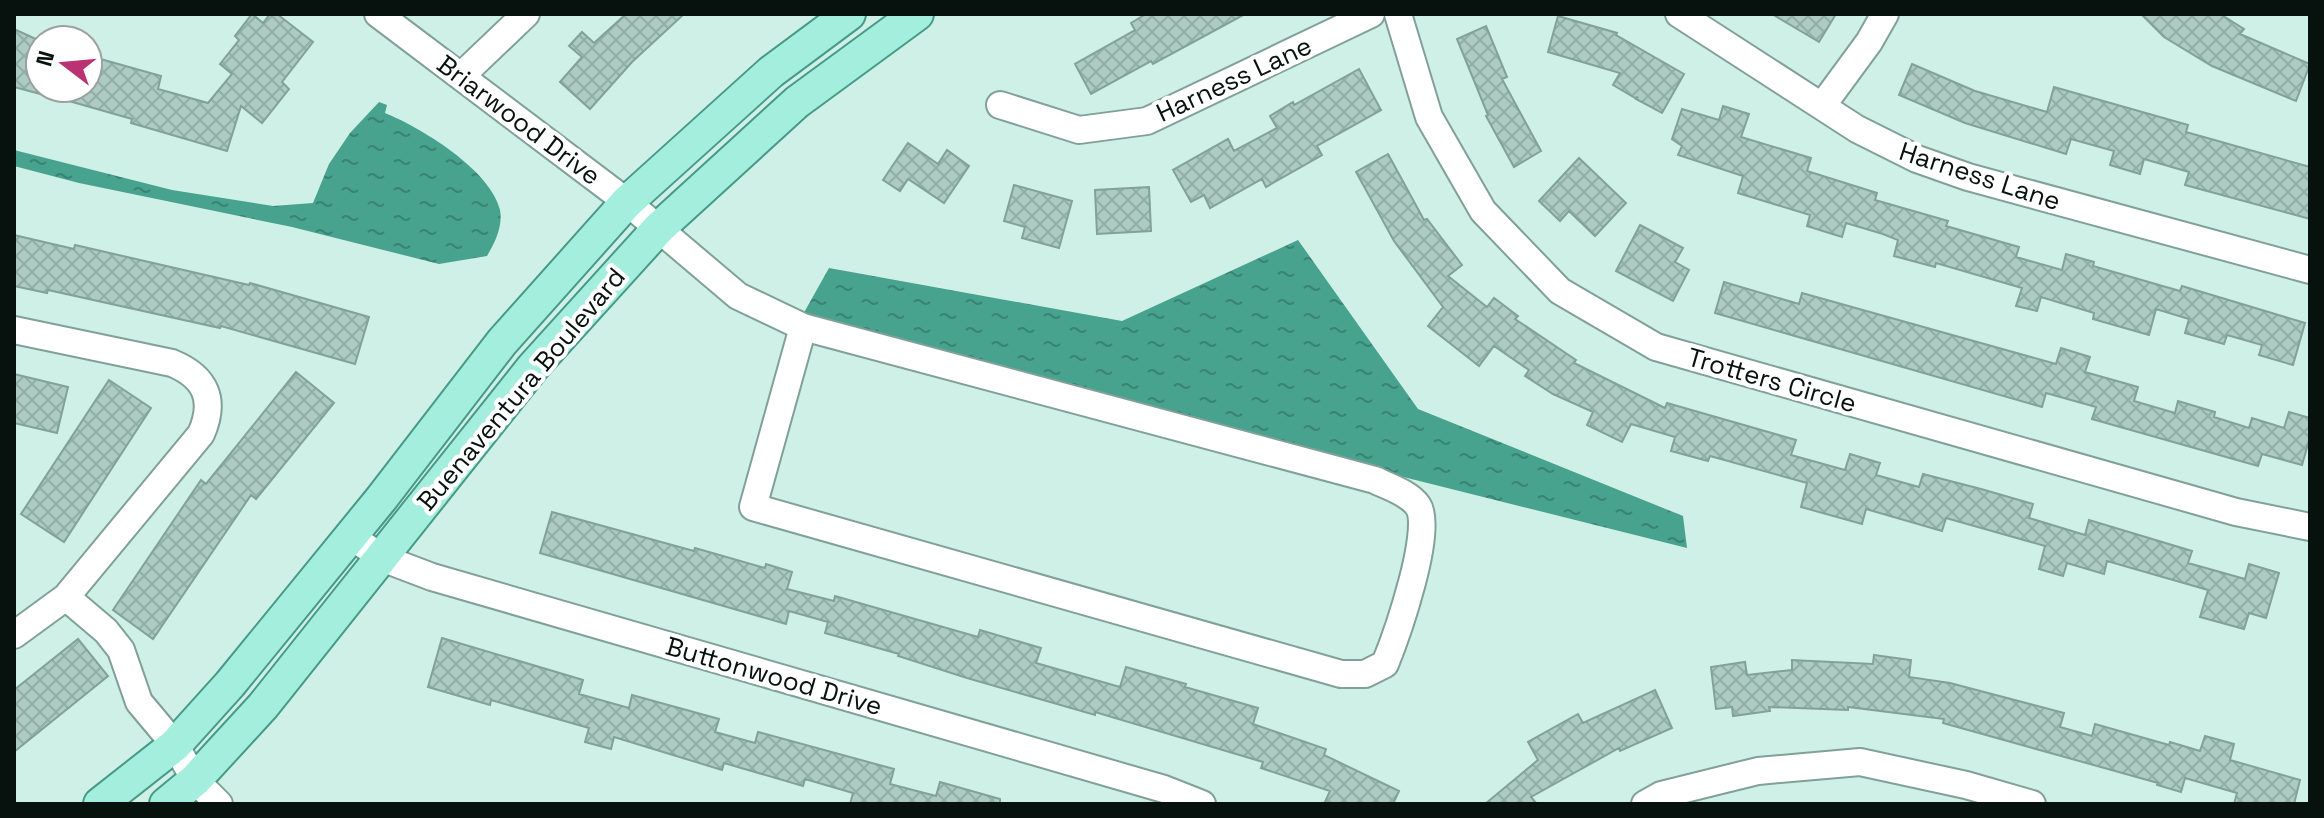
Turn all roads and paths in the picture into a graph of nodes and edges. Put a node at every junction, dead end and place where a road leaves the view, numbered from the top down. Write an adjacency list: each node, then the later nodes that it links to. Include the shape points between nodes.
1 (378, 14): 9 (street, Briarwood Drive)
2 (526, 14): 9 (street)
3 (849, 14): 12 (main road, Buenaventura Boulevard, via 771,72)
4 (917, 14): 13 (main road, Buenaventura Boulevard, via 797,102)
5 (1371, 14): 10 (street, Harness Lane, via 1147,121 1079,130)
6 (1398, 14): 17 (street, Trotters Circle, via 1429,117 1483,211 1560,291 1656,347 2236,512)
7 (1679, 14): 11 (street, Harness Lane)
8 (1885, 14): 11 (street)
9 (461, 76): 12 (street, Briarwood Drive)
10 (1000, 105)
11 (1822, 106): 14 (street, Harness Lane, via 1889,147 1968,177)
12 (627, 202): 13 (street, Briarwood Drive); 18 (main road, Buenaventura Boulevard, via 502,342)
13 (659, 228): 15 (street, Briarwood Drive, via 738,296); 19 (main road, Buenaventura Boulevard, via 533,367)
14 (2310, 270)
15 (803, 327): 15 (street, Briarwood Drive, via 1375,480 1404,494 1419,507 1424,525 1401,626 1385,664 1365,674 1341,674 753,507)
16 (14, 330): 20 (street, via 172,363 200,380 210,407 201,434)
17 (2310, 527)
18 (351, 536): 19 (street, Buttonwood Drive); 22 (main road, Buenaventura Boulevard)
19 (382, 558): 23 (main road, Buenaventura Boulevard, via 263,706); 27 (street, Buttonwood Drive)
20 (66, 597): 21 (street); 22 (street, via 121,650 139,702)
21 (14, 635)
22 (175, 745): 23 (street); 24 (main road, Buenaventura Boulevard)
23 (195, 780): 25 (main road, Buenaventura Boulevard); 26 (street)
24 (100, 804)
25 (166, 804)
26 (219, 804)
27 (1202, 804)
28 (1645, 804): 29 (street, via 1661,795 1758,771 1860,762)
29 (2032, 804)

